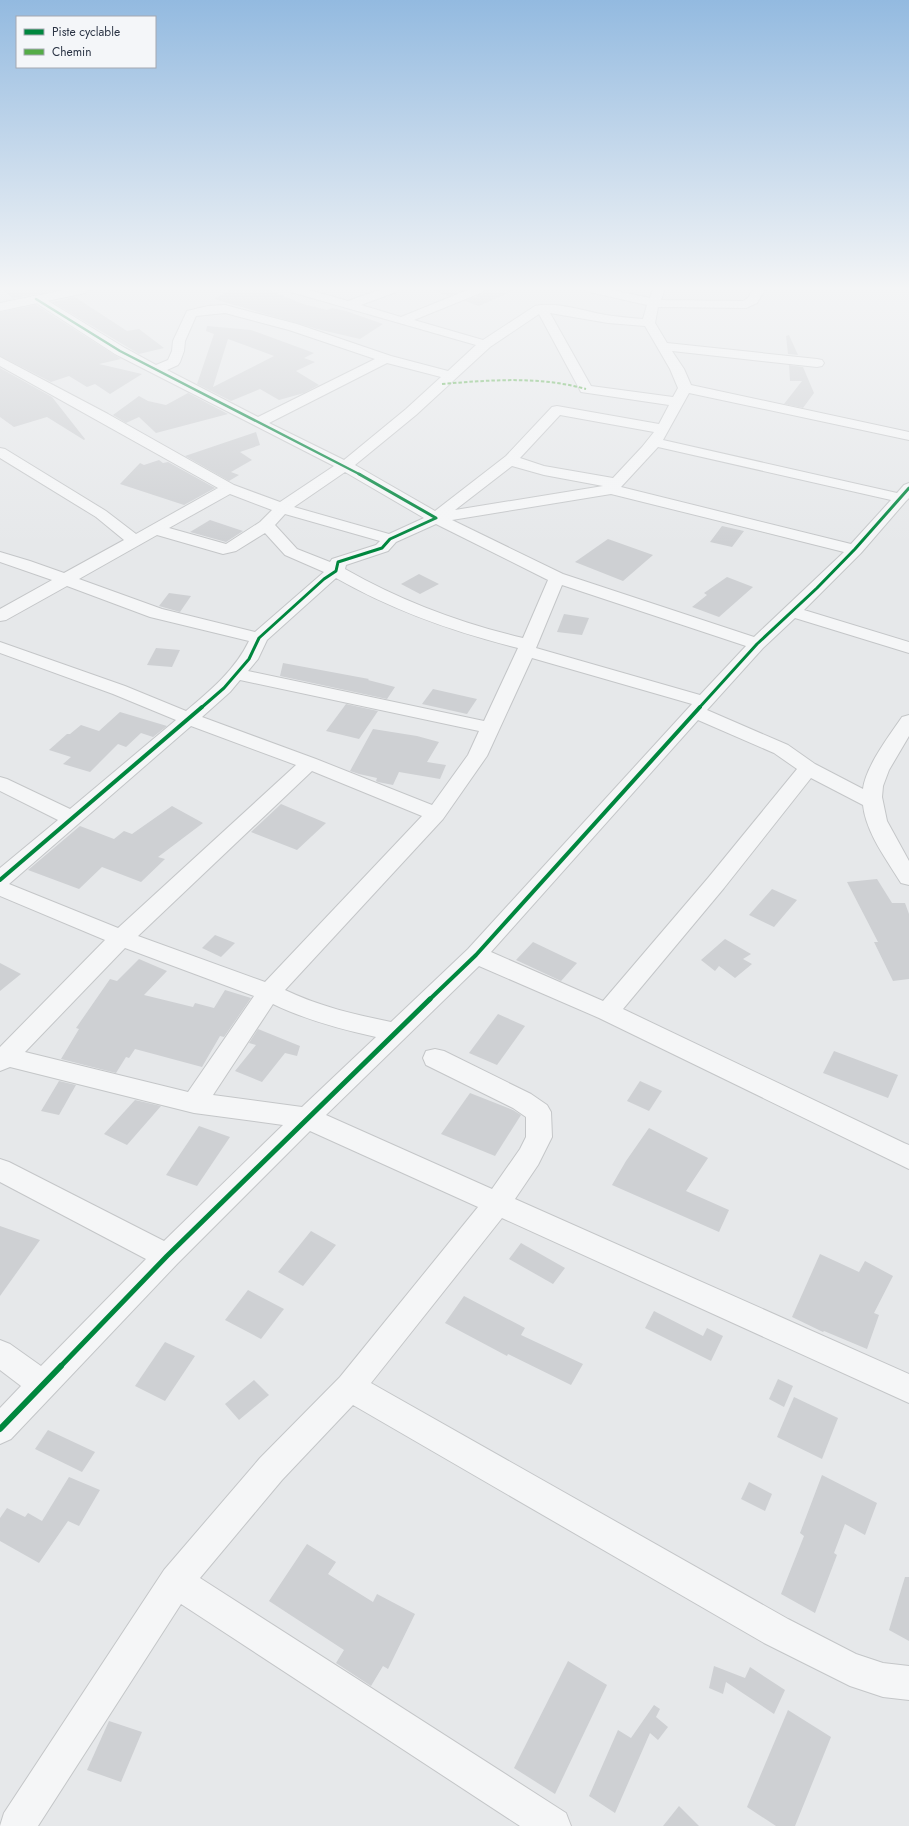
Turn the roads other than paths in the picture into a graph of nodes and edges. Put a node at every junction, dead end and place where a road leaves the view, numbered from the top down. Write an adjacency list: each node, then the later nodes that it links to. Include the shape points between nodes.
1 (24, 374): 18 (street)
2 (164, 374): 10 (street)
3 (356, 374): 10 (street)
4 (445, 374): 7 (street)
5 (578, 374): 9 (street, via 586,389)
6 (679, 374): 8 (street)
7 (452, 376): 16 (street)
8 (685, 388): 9 (street); 12 (street)
9 (676, 402): 11 (street)
10 (258, 423): 16 (street)
11 (663, 429): 13 (street); 15 (street, via 557,410)
12 (909, 436)
13 (654, 442): 17 (street); 19 (street)
14 (0, 452): 25 (street, via 101,514)
15 (511, 459): 17 (street, via 519,464); 21 (street)
16 (345, 466): 20 (street); 21 (street)
17 (614, 486): 21 (street); 26 (street)
18 (229, 488): 20 (street); 23 (street)
19 (905, 492): 26 (street)
20 (282, 508): 22 (street); 24 (street)
21 (436, 518): 24 (street); 29 (street)
22 (266, 525): 23 (street, via 230,548 223,549); 28 (street, via 291,552)
23 (154, 529): 25 (street)
24 (390, 539): 28 (street, via 382,548 338,562)
25 (134, 540): 30 (street)
26 (854, 550): 31 (street)
27 (0, 557): 30 (street)
28 (336, 571): 33 (street); 36 (street, via 375,593 431,617)
29 (557, 578): 34 (street); 36 (street)
30 (64, 579): 32 (street); 33 (street, via 156,612)
31 (793, 612): 34 (street); 37 (street)
32 (0, 616)
33 (259, 638): 38 (street, via 249,659)
34 (757, 644): 39 (street)
35 (0, 647): 40 (street)
36 (527, 648): 39 (street); 42 (street)
37 (909, 648)
38 (236, 674): 40 (street, via 224,688); 42 (street)
39 (700, 707): 44 (street, via 781,749); 55 (street)
40 (188, 718): 43 (street); 48 (street)
41 (909, 721): 46 (street, via 873,786)
42 (491, 728): 47 (street, via 477,756)
43 (309, 763): 47 (street); 54 (street)
44 (808, 768): 46 (street); 57 (street, via 716,883)
45 (0, 783): 48 (street)
46 (872, 802): 49 (street)
47 (436, 814): 56 (street)
48 (73, 819): 52 (street)
49 (882, 832): 50 (street); 51 (street)
50 (909, 847)
51 (909, 878)
52 (0, 880)
53 (0, 888): 54 (street)
54 (121, 938): 56 (street); 60 (street)
55 (476, 955): 57 (street); 58 (street)
56 (269, 992): 58 (street, via 304,1009); 61 (street)
57 (607, 1012): 63 (street)
58 (395, 1032): 62 (street)
59 (435, 1058): 65 (street, via 522,1101 538,1112 539,1137 529,1157)
60 (3, 1060): 61 (street)
61 (194, 1103): 62 (street)
62 (307, 1118): 65 (street); 66 (street)
63 (909, 1158)
64 (0, 1170): 66 (street)
65 (497, 1204): 69 (street); 70 (street)
66 (167, 1256): 68 (street)
67 (0, 1353): 68 (street)
68 (42, 1384): 71 (street)
69 (350, 1387): 72 (street, via 271,1470); 73 (street, via 776,1631 850,1669 883,1680)
70 (909, 1389)
71 (0, 1429)
72 (176, 1582): 74 (street); 75 (street)
73 (909, 1683)
74 (21, 1825)
75 (553, 1826)

